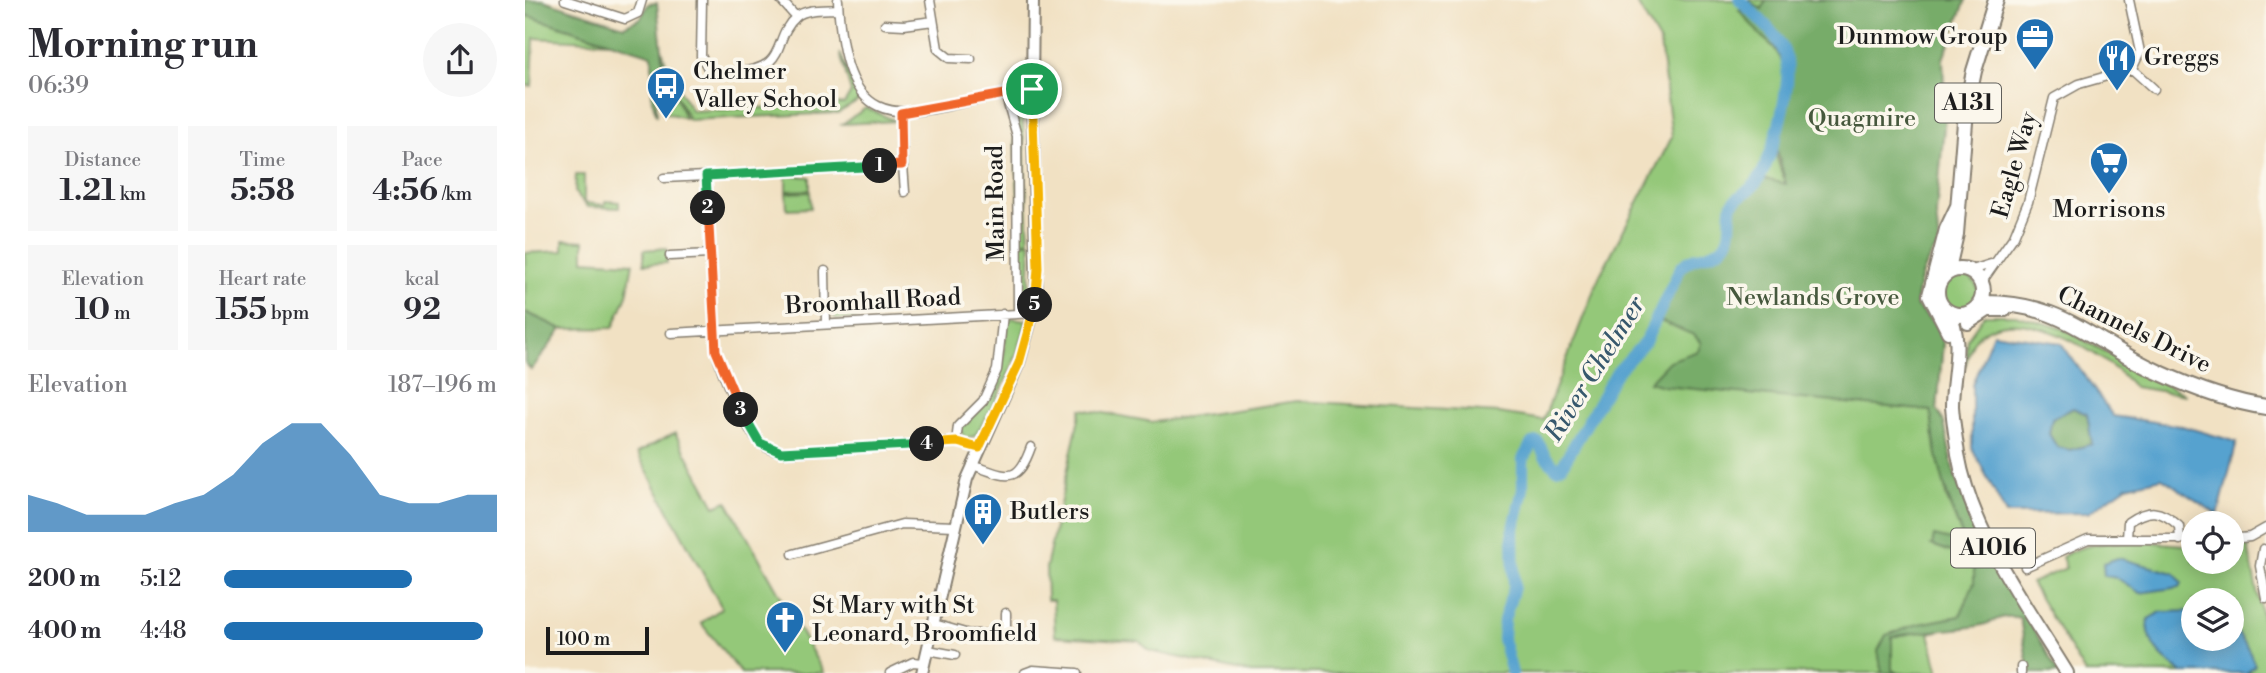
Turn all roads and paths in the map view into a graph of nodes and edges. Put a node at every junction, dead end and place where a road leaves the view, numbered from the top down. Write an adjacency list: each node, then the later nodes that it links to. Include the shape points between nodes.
1 (565, 0): 2 (street, via 625,19 638,13)
2 (642, 0)
3 (702, 0): 10 (street, via 701,56 705,66 715,72 746,72 763,66 777,54)
4 (781, 0): 10 (street)
5 (930, 0): 11 (street)
6 (1033, 0): 15 (main road, Main Road)
7 (1996, 0): 23 (highway, A131, via 1973,71)
8 (2129, 0): 14 (street, via 2140,52)
9 (838, 4): 10 (street); 18 (street, via 846,59 863,94 877,108)
10 (796, 17)
11 (933, 21): 12 (street); 13 (street, via 943,54)
12 (885, 24)
13 (971, 59)
14 (2132, 69): 16 (street); 27 (street, Eagle Way, via 2072,86 2055,98 2028,202 2014,236)
15 (1032, 89): 17 (street); 33 (main road, Main Road, via 1038,268)
16 (2154, 89)
17 (1005, 93): 18 (street); 35 (street, Main Road, via 1017,136)
18 (901, 113): 19 (street)
19 (902, 165): 20 (street); 22 (street)
20 (706, 176): 21 (street); 25 (street)
21 (664, 178)
22 (905, 192)
23 (1956, 208): 24 (highway, A131); 42 (main road, via 1946,229 1930,295 1947,323)
24 (1956, 234): 28 (highway, A131); 30 (highway, A131)
25 (710, 254): 26 (street); 38 (street)
26 (670, 256)
27 (1991, 264): 28 (street); 31 (street, Eagle Way)
28 (1967, 270): 30 (highway); 31 (highway)
29 (825, 271): 36 (street)
30 (1947, 273): 32 (highway, via 1939,283 1938,295)
31 (1977, 302): 32 (highway, via 1961,315); 37 (highway, Channels Drive, via 2043,309); 37 (main road, via 1987,310 2040,314); 40 (main road, A1016)
32 (1949, 312): 40 (main road, A1016)
33 (1034, 313): 35 (street, Broomhall Road); 45 (main road, Main Road, via 1019,363)
34 (1003, 314): 35 (street, Broomhall Road); 36 (street, Broomhall Road); 43 (street, via 997,370 983,401 958,426)
35 (1018, 314)
36 (825, 324): 38 (street, Broomhall Road)
37 (2084, 328): 41 (highway, Channels Drive, via 2157,372 2210,392)
38 (714, 331): 39 (street, Broomhall Road); 43 (street, via 724,374 756,438 773,451)
39 (671, 333)
40 (1957, 348): 42 (main road, A1016)
41 (2266, 405)
42 (1952, 409): 64 (main road, A1016, via 1959,456 1980,519)
43 (957, 442): 45 (street)
44 (1031, 447): 46 (street, via 1016,475)
45 (979, 448): 46 (main road, Main Road)
46 (972, 465): 47 (main road, Main Road)
47 (955, 526): 53 (street, via 902,524); 57 (main road, Main Road)
48 (2266, 528): 49 (street)
49 (2244, 538)
50 (2126, 539): 51 (street); 51 (street, via 2128,522 2145,511 2164,512 2179,526); 54 (street, via 2088,539)
51 (2180, 540)
52 (2263, 549): 55 (street, via 2255,566)
53 (793, 554)
54 (2025, 567)
55 (2266, 598)
56 (1006, 613): 57 (street, via 1011,634 969,634)
57 (934, 624): 58 (main road, Main Road)
58 (928, 650): 59 (street); 60 (main road, Main Road)
59 (955, 654)
60 (923, 668): 61 (street, via 913,662)
61 (890, 673)
62 (1025, 673): 63 (street)
63 (1077, 673)
64 (2067, 673)

